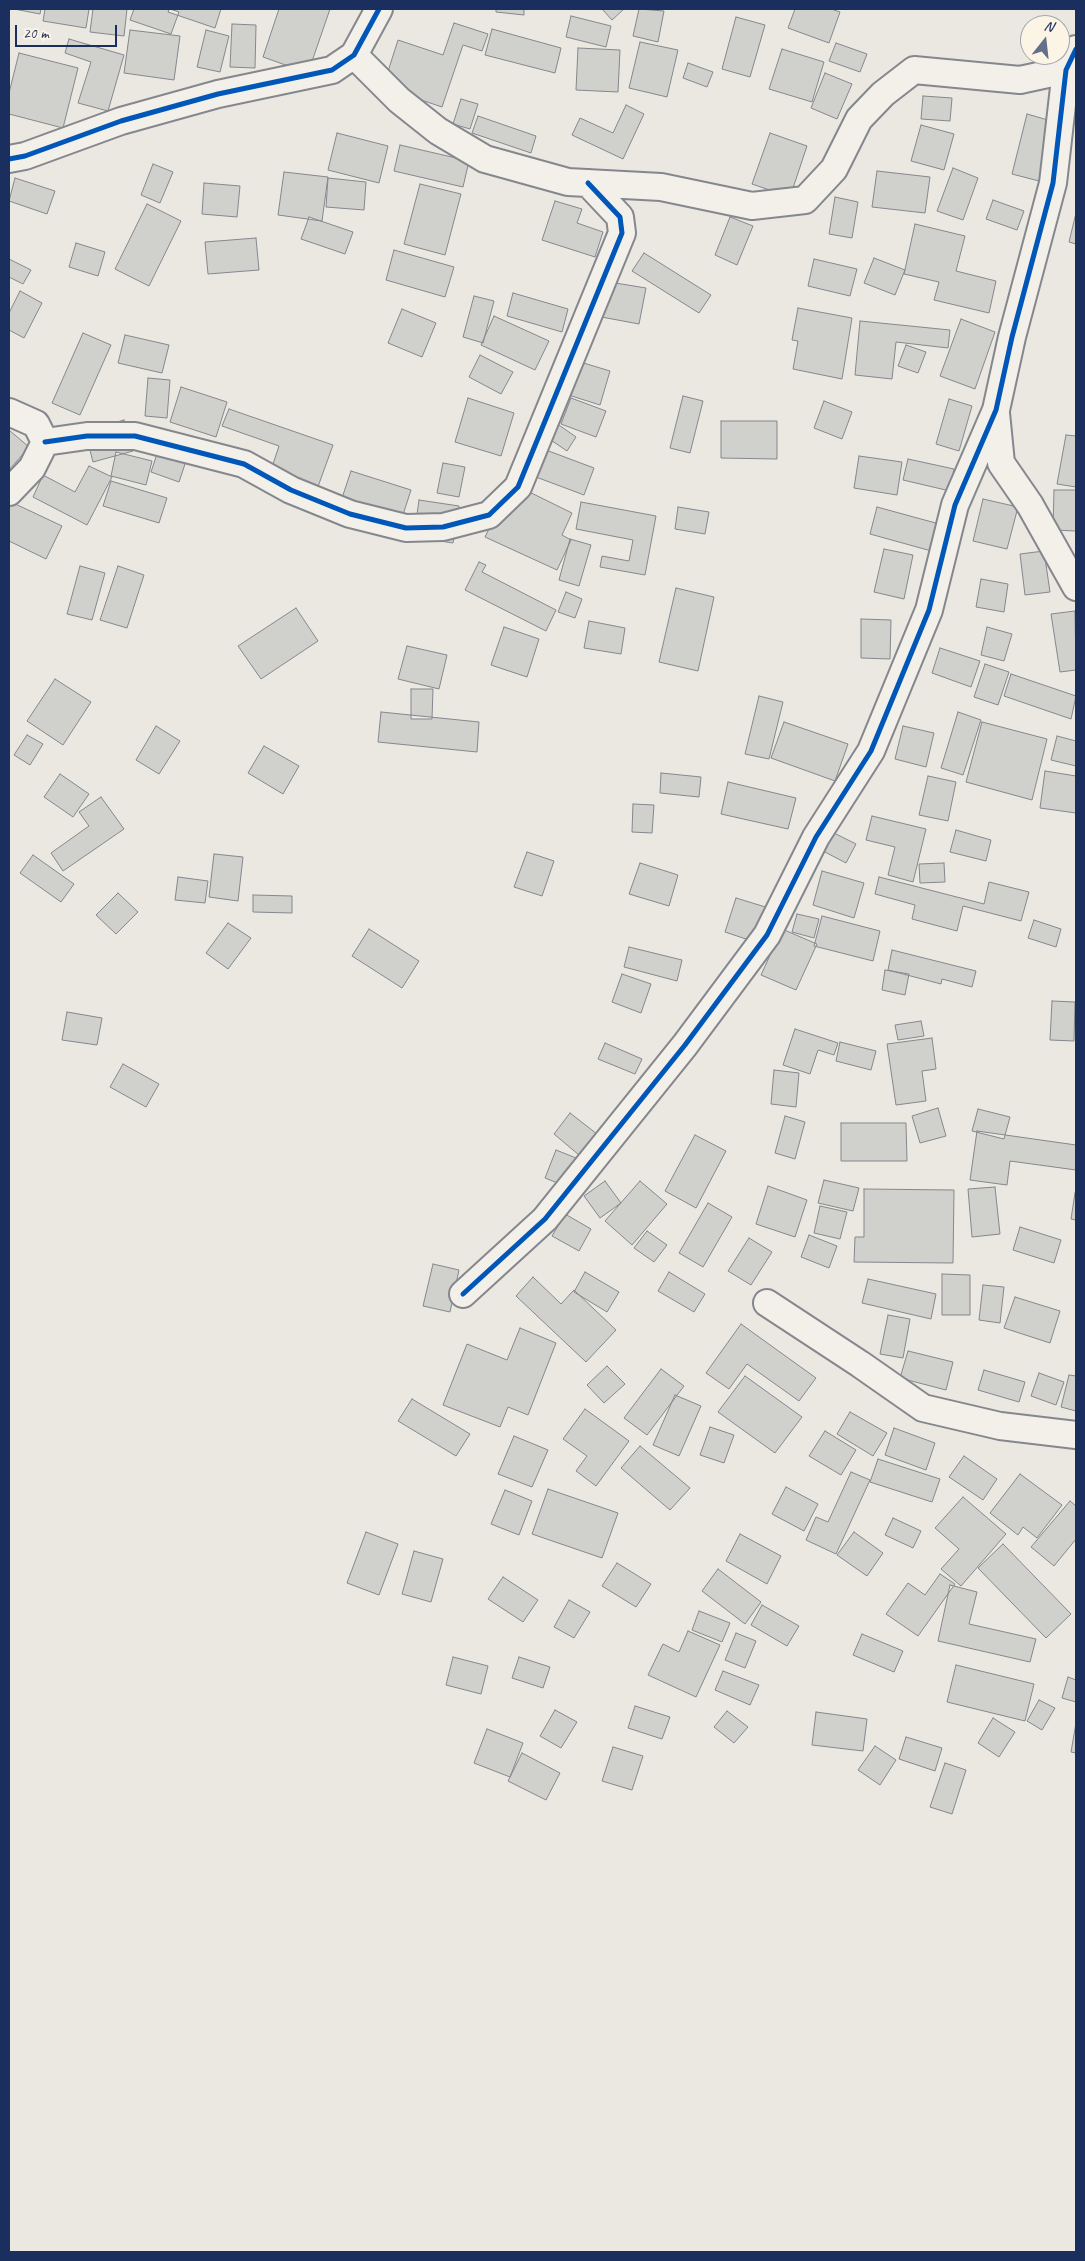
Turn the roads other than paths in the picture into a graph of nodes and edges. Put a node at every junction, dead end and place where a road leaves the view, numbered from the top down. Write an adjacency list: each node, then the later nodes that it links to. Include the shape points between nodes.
1 (379, 9): 2 (street)
2 (354, 55): 4 (street, via 332,70 218,94 121,121); 5 (street, via 399,100 438,131 485,159 568,182)
3 (1071, 59): 5 (street, via 1020,80 914,70 883,94 860,119 834,168 805,200 752,206 661,187); 6 (street, via 1053,182)
4 (9, 159)
5 (588, 183): 8 (street, via 620,217 622,233 518,487 489,515 443,527 406,528 350,514 290,490 244,464 135,436 87,436)
6 (996, 410): 10 (street, via 1001,463 1030,505); 11 (street, via 954,505 929,610 871,751 816,837 767,935 685,1045 544,1219)
7 (9, 412): 8 (street, via 36,424)
8 (45, 442): 9 (street, via 32,468)
9 (9, 492)
10 (1076, 587)
11 (462, 1294)
12 (767, 1303): 13 (street, via 922,1408 1000,1426)
13 (1076, 1435)

